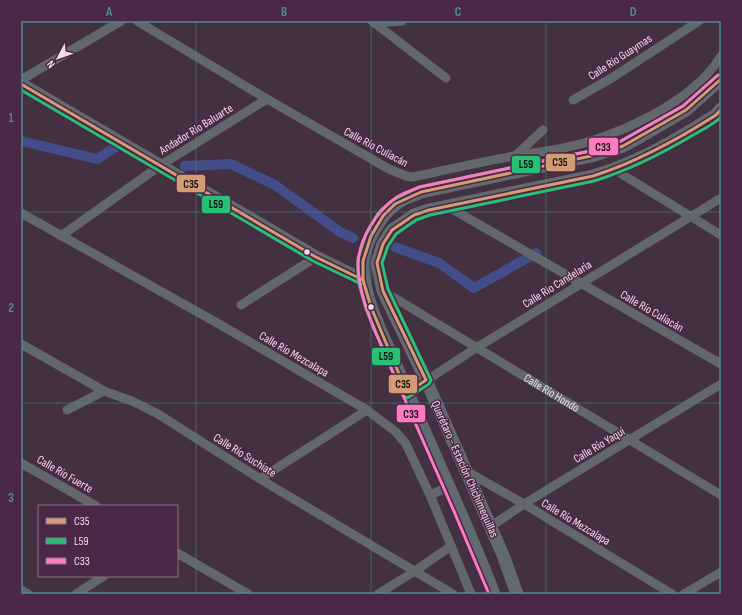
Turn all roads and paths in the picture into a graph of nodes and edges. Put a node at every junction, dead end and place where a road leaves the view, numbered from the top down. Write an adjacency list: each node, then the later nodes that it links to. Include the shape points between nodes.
1 (121, 21): 9 (street)
2 (137, 21): 11 (street, Calle Río Culiacán)
3 (402, 21): 5 (street)
4 (699, 21): 12 (street, Calle Río Guaymas)
5 (373, 22): 7 (street)
6 (721, 56): 14 (street, Calle Río Culiacán, via 692,90)
7 (446, 78)
8 (721, 79): 16 (main road, Querétaro - Estación Chichimequillas, via 686,110)
9 (21, 80)
10 (21, 84): 20 (main road)
11 (267, 99): 19 (street, Calle Río Culiacán, via 389,169 406,176 412,177); 20 (street, Andador Río Baluarte)
12 (573, 100)
13 (721, 109): 21 (main road, Querétaro - Estación Chichimequillas, via 661,148)
14 (640, 122): 16 (street); 17 (street, Calle Río Culiacán)
15 (543, 130): 19 (street)
16 (652, 130): 18 (main road, Querétaro - Estación Chichimequillas, via 623,146)
17 (601, 138): 18 (street); 19 (street, Calle Río Culiacán, via 560,149)
18 (597, 154): 29 (main road, Querétaro - Estación Chichimequillas, via 421,192 403,199 383,216 371,236 363,261)
19 (514, 156)
20 (161, 165): 27 (street, Andador Río Baluarte); 28 (main road)
21 (615, 170): 23 (main road, Querétaro - Estación Chichimequillas); 25 (street)
22 (721, 198): 25 (street, Calle Río Candelaria)
23 (447, 206): 30 (street, Calle Río Culiacán); 31 (main road, Querétaro - Estación Chichimequillas, via 414,215 392,230 383,244 377,263)
24 (21, 213): 27 (street, Calle Río Mezcalapa)
25 (690, 217): 26 (street); 30 (street, Calle Río Candelaria)
26 (721, 235)
27 (60, 236): 41 (street, Calle Río Mezcalapa, via 215,321)
28 (316, 256): 29 (main road); 32 (street)
29 (363, 280): 39 (main road, Querétaro - Estación Chichimequillas)
30 (581, 284): 34 (street, Calle Río Candelaria); 35 (street, Calle Río Culiacán)
31 (383, 291): 34 (street, Calle Río Hondo); 36 (main road, Querétaro - Estación Chichimequillas)
32 (241, 305)
33 (21, 344): 38 (street, Calle Río Suchiate)
34 (476, 348): 36 (street, Calle Río Candelaria); 42 (street, Calle Río Hondo)
35 (721, 364)
36 (426, 380): 39 (street, Calle Río Candelaria); 44 (main road, Querétaro - Estación Chichimequillas)
37 (721, 384): 42 (street, Calle Río Yaqui)
38 (104, 391): 40 (street); 45 (street, Calle Río Suchiate, via 158,414)
39 (407, 393): 46 (main road, Querétaro - Estación Chichimequillas)
40 (67, 410)
41 (367, 410): 45 (street); 47 (street, Calle Río Mezcalapa, via 396,432 406,444)
42 (631, 440): 48 (street, Calle Río Hondo); 49 (street, Calle Río Yaqui)
43 (21, 462): 50 (street, Calle Río Fuerte)
44 (466, 471): 49 (street, Calle Río Mezcalapa); 51 (main road, Querétaro - Estación Chichimequillas)
45 (260, 479): 54 (street, Calle Río Suchiate)
46 (449, 487): 47 (street); 64 (main road, Querétaro - Estación Chichimequillas)
47 (430, 495): 52 (street, Calle Río Mezcalapa)
48 (721, 495)
49 (524, 504): 51 (street, Calle Río Yaqui); 66 (street, Calle Río Mezcalapa)
50 (94, 505)
51 (490, 527): 65 (main road, Querétaro - Estación Chichimequillas)
52 (451, 546): 54 (street); 63 (street, Calle Río Mezcalapa)
53 (178, 554): 60 (street)
54 (415, 571): 61 (street); 62 (street, Calle Río Suchiate)
55 (721, 572): 67 (street)
56 (102, 577): 59 (street)
57 (21, 590): 58 (street)
58 (28, 594)
59 (76, 594)
60 (248, 594)
61 (378, 594)
62 (453, 594)
63 (471, 594)
64 (494, 594)
65 (517, 594)
66 (672, 594)
67 (684, 594)

